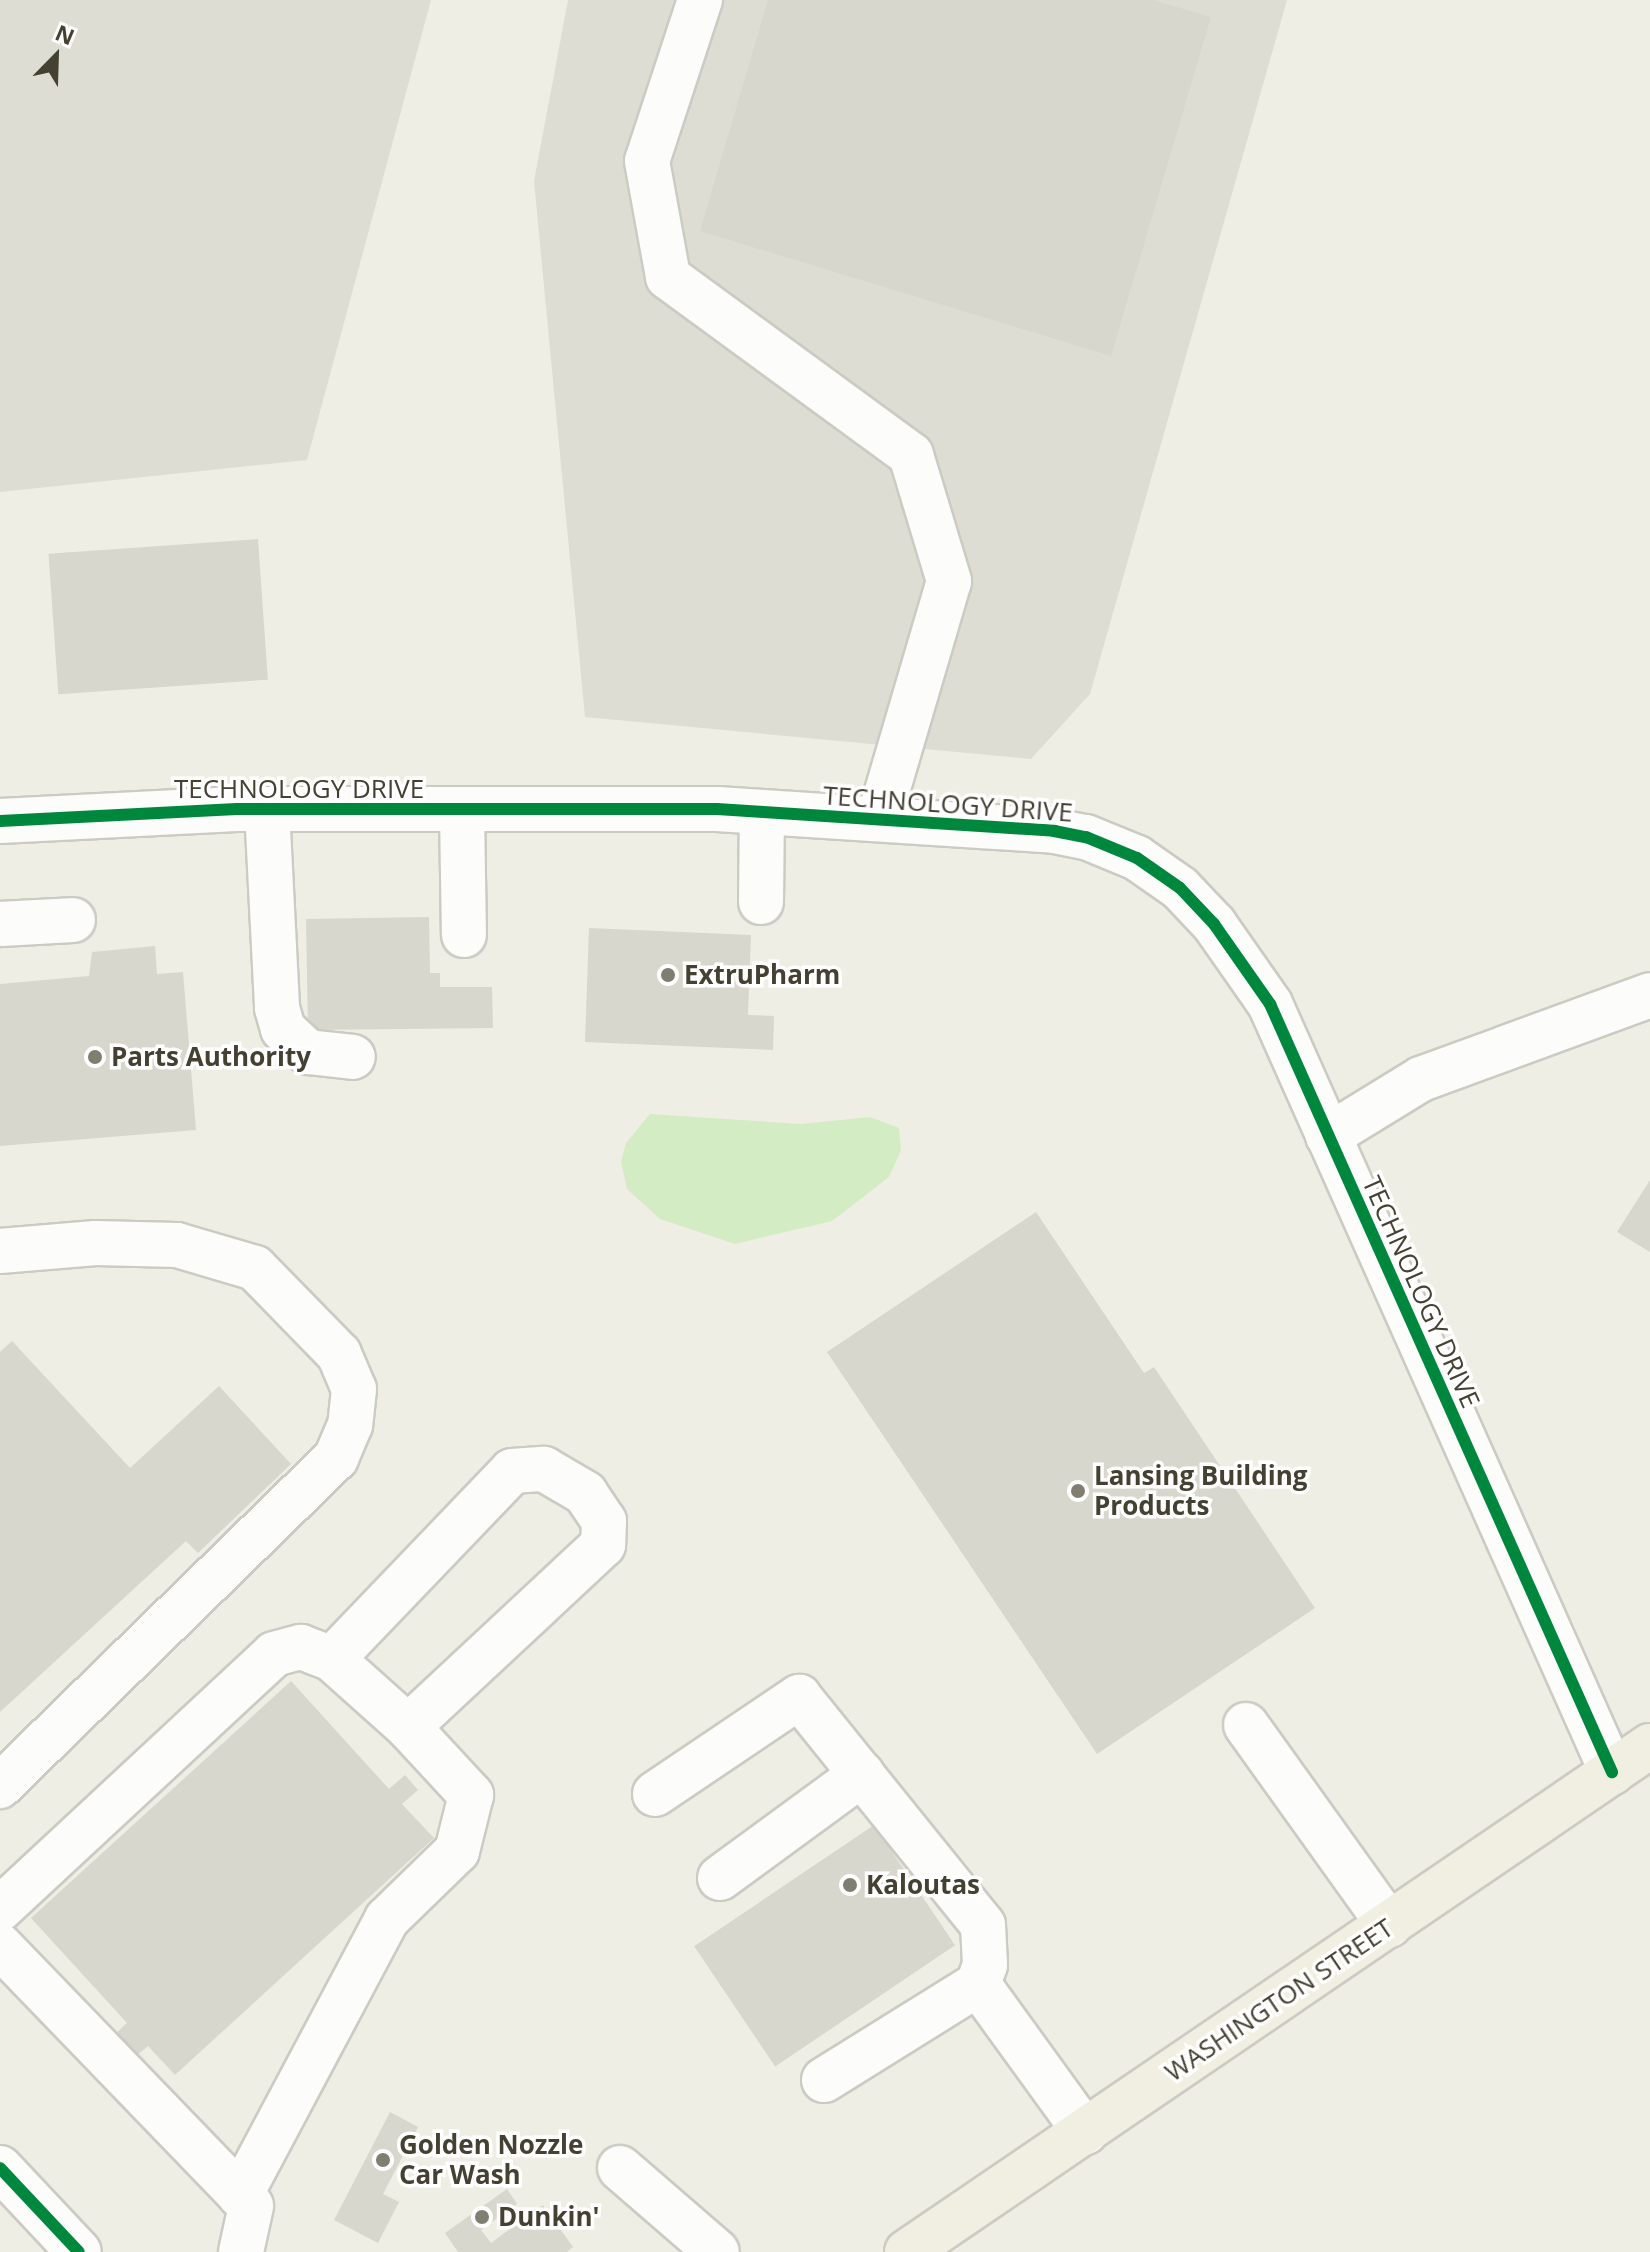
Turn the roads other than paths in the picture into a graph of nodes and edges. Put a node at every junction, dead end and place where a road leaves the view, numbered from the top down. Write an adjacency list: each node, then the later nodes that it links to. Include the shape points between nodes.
1 (700, 0): 5 (street, via 647,161 668,277 911,455 949,581)
2 (267, 809): 3 (street, TECHNOLOGY DRIVE); 6 (street, TECHNOLOGY DRIVE); 12 (street, via 277,1008 283,1029 308,1052)
3 (462, 811): 4 (street, TECHNOLOGY DRIVE); 10 (street)
4 (762, 812): 5 (street, TECHNOLOGY DRIVE); 7 (street)
5 (879, 819): 13 (street, TECHNOLOGY DRIVE, via 1086,837 1161,873 1214,924 1258,985)
6 (0, 821)
7 (761, 902)
8 (73, 920): 9 (street)
9 (0, 924)
10 (464, 935)
11 (1650, 995): 13 (street, via 1421,1079)
12 (353, 1057)
13 (1328, 1136): 19 (street, TECHNOLOGY DRIVE)
14 (0, 1251): 21 (street, via 96,1243 177,1245 255,1268 339,1354 354,1389 350,1425 336,1458)
15 (332, 1659): 17 (street); 17 (street, via 512,1471 544,1469 585,1493 604,1521 603,1545); 24 (street, via 301,1647 274,1654)
16 (1246, 1725): 25 (street)
17 (408, 1727): 32 (street, via 471,1795 457,1851 387,1919)
18 (1650, 1746): 19 (main road, WASHINGTON STREET)
19 (1612, 1772): 25 (main road, WASHINGTON STREET)
20 (862, 1774): 22 (street, via 799,1697); 23 (street); 27 (street, via 983,1925 985,1965)
21 (0, 1786)
22 (655, 1794)
23 (720, 1878)
24 (0, 1909)
25 (1389, 1925): 29 (main road, WASHINGTON STREET)
26 (0, 1946): 32 (street)
27 (978, 1984): 28 (street); 29 (street)
28 (824, 2080)
29 (1085, 2132): 36 (main road, WASHINGTON STREET)
30 (0, 2168): 33 (street)
31 (620, 2168): 35 (street)
32 (240, 2195): 34 (street, via 251,2206)
33 (79, 2252)
34 (241, 2252)
35 (717, 2252)
36 (907, 2252)

